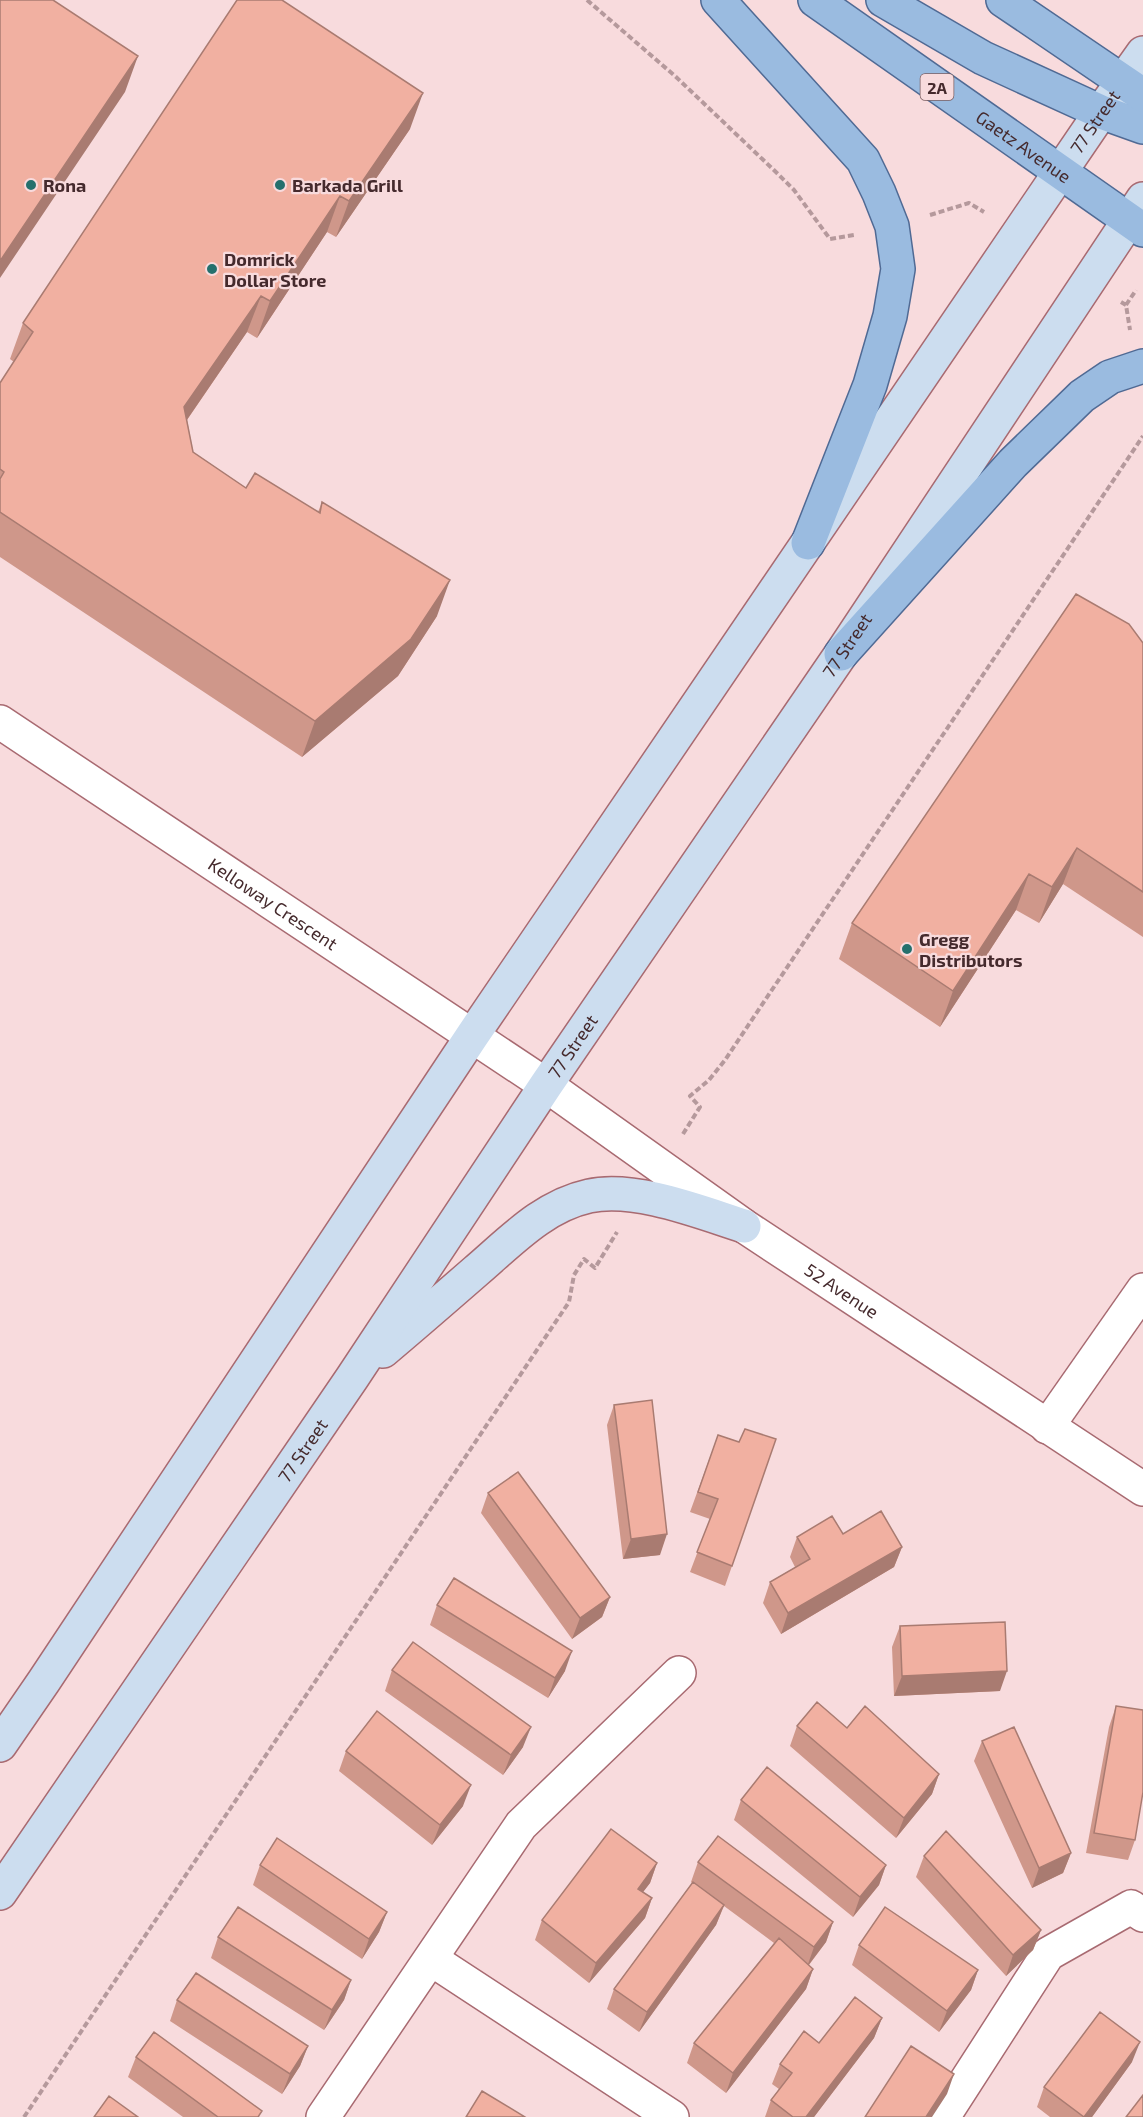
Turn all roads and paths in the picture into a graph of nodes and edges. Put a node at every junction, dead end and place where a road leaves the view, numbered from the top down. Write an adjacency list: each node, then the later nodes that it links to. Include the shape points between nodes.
1 (587, 0): 14 (path, via 675,76 778,174 830,239)
2 (718, 0): 20 (main road, via 863,160 892,225 898,269 890,316 870,385)
3 (815, 0): 10 (main road, Gaetz Avenue / 2A)
4 (883, 0): 8 (main road, via 982,57)
5 (1003, 0): 7 (main road)
6 (1143, 53): 7 (main road, 77 Street)
7 (1133, 88): 8 (main road, 77 Street)
8 (1101, 112): 9 (main road); 10 (main road, 77 Street)
9 (1143, 127)
10 (1059, 173): 13 (main road, Gaetz Avenue / 2A); 20 (main road, 77 Street)
11 (928, 216): 12 (path, via 969,203)
12 (989, 216)
13 (1138, 217): 21 (main road, 77 Street)
14 (861, 234)
15 (1136, 290): 17 (path)
16 (1114, 297): 17 (path)
17 (1126, 305): 18 (path)
18 (1137, 352): 21 (main road, via 1082,396 1013,463)
19 (1143, 436): 25 (path, via 725,1060 690,1096 700,1107)
20 (808, 543): 23 (main road, 77 Street)
21 (841, 654): 24 (main road, 77 Street)
22 (0, 722): 23 (street, Kelloway Crescent)
23 (472, 1036): 24 (street, Kelloway Crescent); 33 (main road, 77 Street)
24 (546, 1084): 26 (street, 52 Avenue); 29 (main road, 77 Street)
25 (687, 1128)
26 (744, 1226): 29 (main road, via 641,1196 590,1196 559,1206 530,1224); 30 (street, 52 Avenue)
27 (618, 1232): 37 (path, via 595,1268 584,1259 574,1275 569,1302)
28 (1143, 1290): 30 (street)
29 (352, 1378): 34 (main road, 77 Street)
30 (1047, 1427): 31 (street, 52 Avenue)
31 (1143, 1489)
32 (679, 1673): 36 (street, via 521,1825)
33 (0, 1745)
34 (0, 1893)
35 (1143, 1915): 40 (street, via 1131,1907 1048,1954)
36 (431, 1959): 38 (street); 39 (street)
37 (24, 2117)
38 (322, 2117)
39 (672, 2117)
40 (943, 2117)

